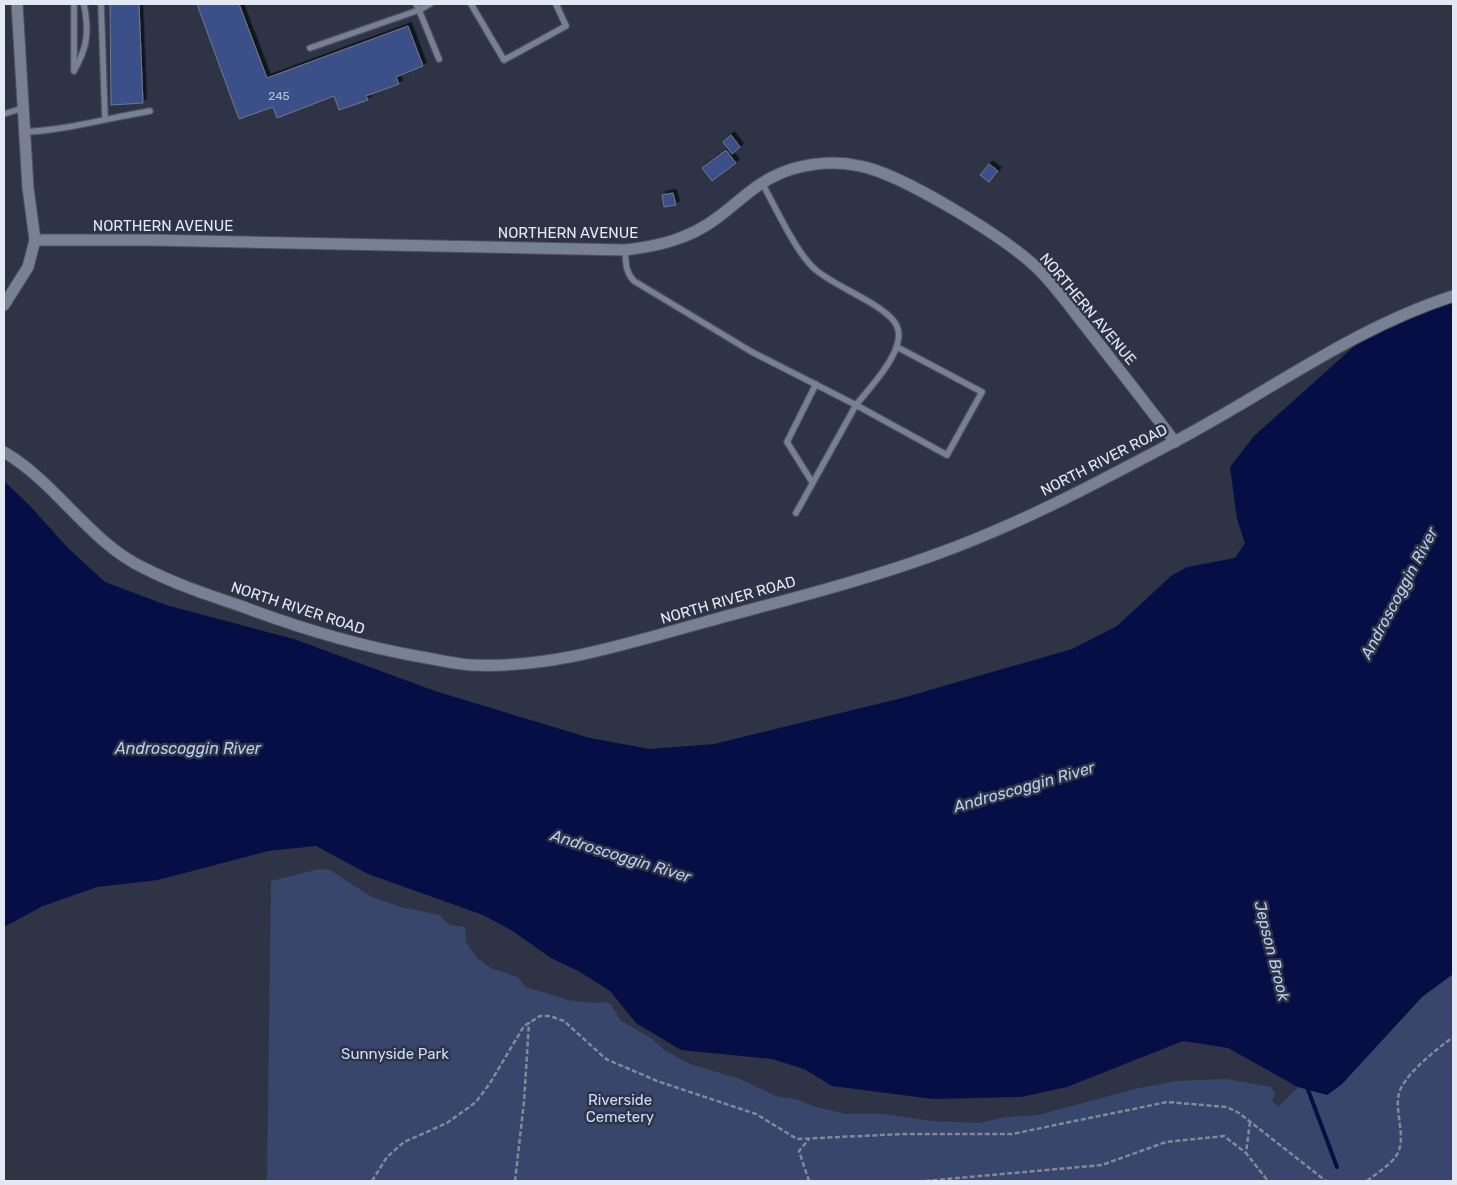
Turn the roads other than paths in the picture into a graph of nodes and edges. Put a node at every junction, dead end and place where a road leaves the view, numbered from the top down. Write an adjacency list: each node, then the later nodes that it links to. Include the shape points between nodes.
1 (17, 4): 11 (street)
2 (74, 4): 3 (lane, via 74,71 84,54 88,37)
3 (84, 4)
4 (101, 4): 14 (lane)
5 (430, 4): 8 (lane)
6 (471, 4): 7 (lane, via 504,60 566,26)
7 (556, 4)
8 (418, 7): 9 (lane); 10 (lane)
9 (310, 48)
10 (438, 59)
11 (23, 108): 13 (lane); 15 (street)
12 (150, 111): 14 (lane)
13 (4, 114)
14 (106, 118): 15 (lane, via 58,130)
15 (24, 132): 17 (street)
16 (762, 182): 18 (street, NORTHERN AVENUE, via 718,218 685,238 654,247); 21 (lane, via 805,259 822,275 893,320 899,334); 24 (street, NORTHERN AVENUE, via 792,169 819,164 859,165 892,177 958,213 1037,268)
17 (35, 240): 18 (street, NORTHERN AVENUE); 20 (street, via 28,267)
18 (625, 250): 22 (lane, via 626,267 634,282 752,352)
19 (1453, 296): 24 (street, NORTH RIVER ROAD, via 1417,308 1352,339)
20 (4, 305)
21 (897, 347): 23 (lane); 23 (lane, via 982,392 947,455)
22 (816, 384): 23 (lane); 26 (lane, via 787,442)
23 (856, 404): 26 (lane)
24 (1175, 442): 25 (street, NORTH RIVER ROAD, via 1004,526 934,556 624,644 562,660 514,665 460,664 354,644 176,583 120,554 30,470)
25 (4, 452)
26 (812, 482): 27 (lane)
27 (796, 513)

